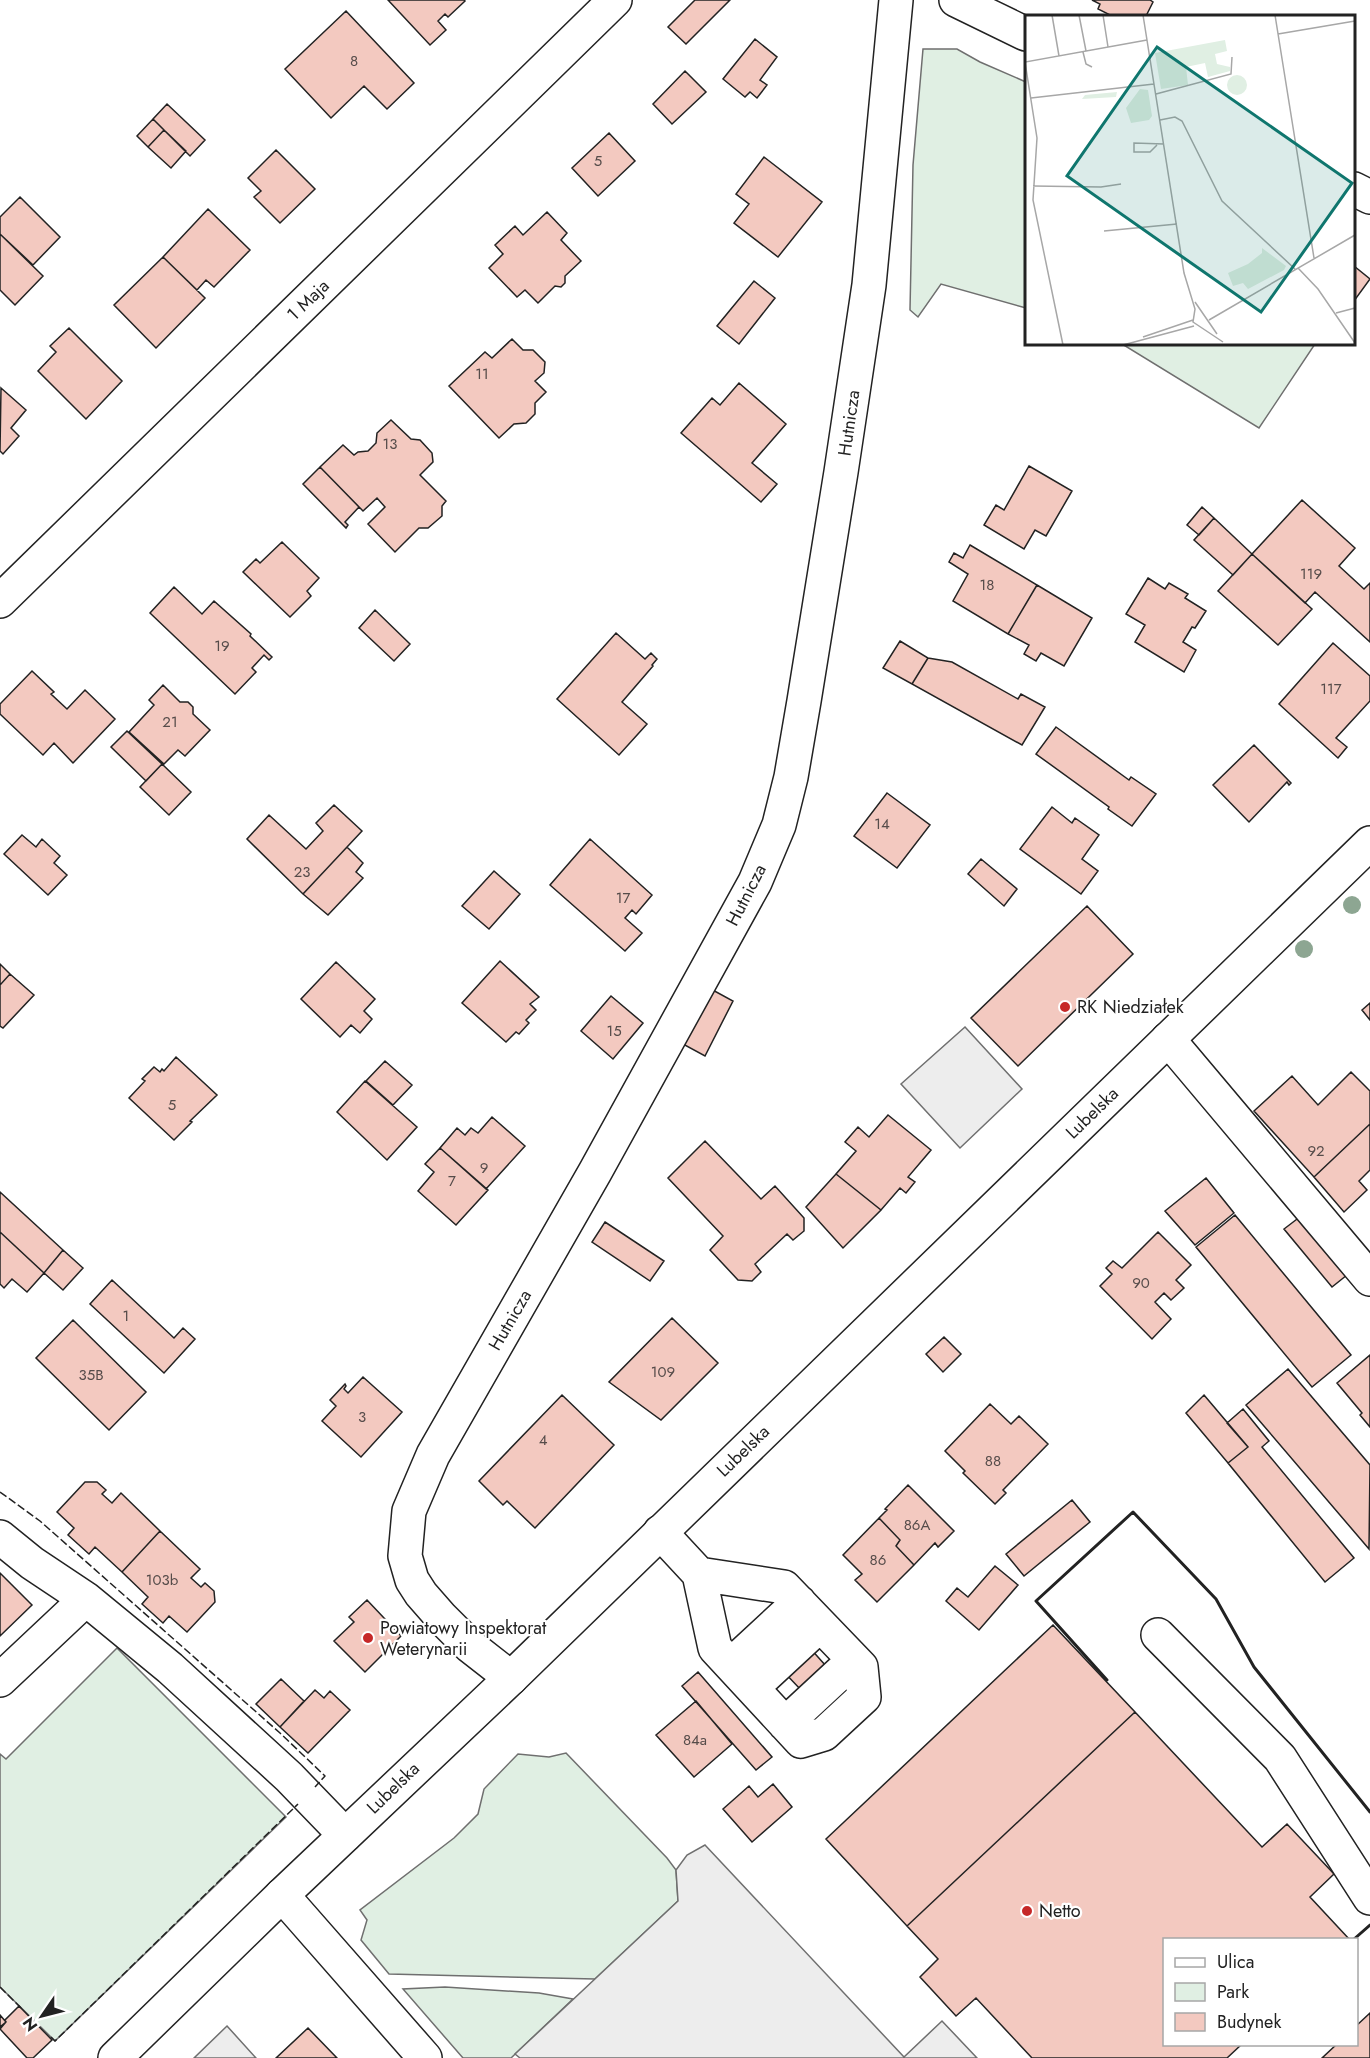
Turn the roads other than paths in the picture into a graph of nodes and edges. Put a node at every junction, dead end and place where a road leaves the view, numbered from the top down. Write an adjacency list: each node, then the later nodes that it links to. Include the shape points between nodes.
1 (615, 0): 7 (street, 1 Maja)
2 (896, 0): 18 (street, Hutnicza, via 869,285 802,712 779,825 755,882 433,1455 410,1512 405,1556 412,1580 442,1618)
3 (956, 0): 4 (street)
4 (1025, 34)
5 (1355, 190): 6 (street)
6 (1370, 197)
7 (0, 601)
8 (1370, 843): 9 (street, Lubelska)
9 (1168, 1039): 10 (street); 11 (street, Lubelska)
10 (1370, 1279)
11 (660, 1532): 13 (street); 18 (street, Lubelska)
12 (0, 1537): 14 (street)
13 (699, 1574): 15 (street, via 784,1587); 17 (street, via 715,1648)
14 (86, 1599): 19 (street); 20 (street, via 170,1668)
15 (810, 1613): 17 (street); 17 (street, via 861,1667 864,1697 824,1734 801,1741)
16 (1158, 1635): 22 (street, via 1280,1758)
17 (742, 1677)
18 (510, 1678): 20 (street, Lubelska)
19 (0, 1680)
20 (345, 1834): 21 (street, Lubelska)
21 (282, 1895): 23 (street, Lubelska); 24 (street)
22 (1370, 1898)
23 (115, 2058)
24 (424, 2058)

